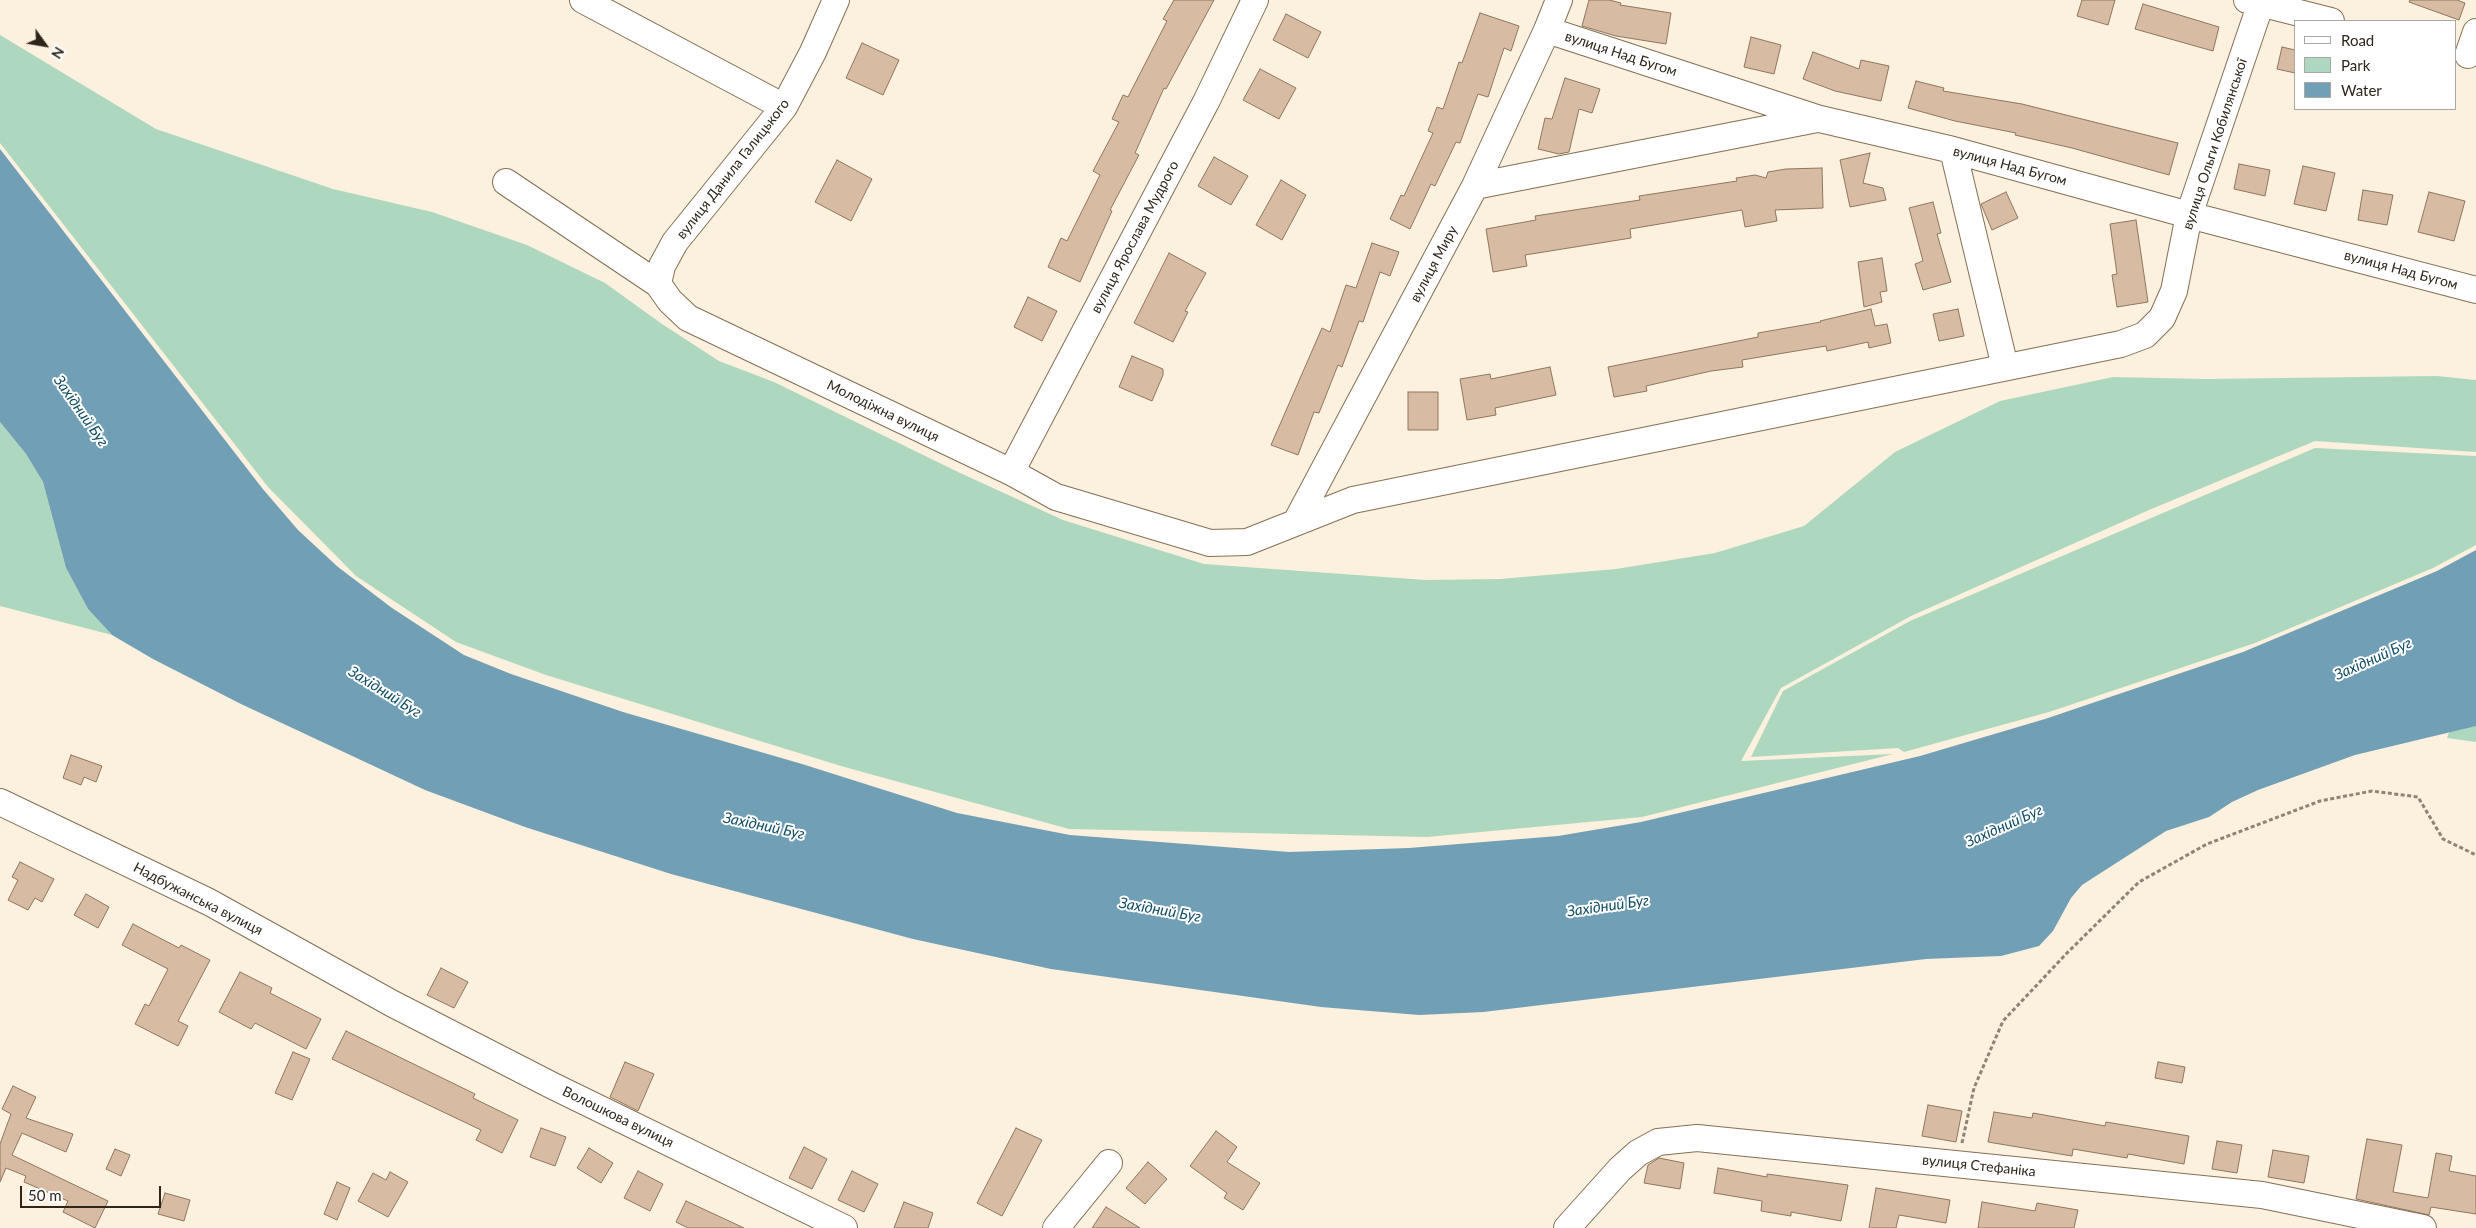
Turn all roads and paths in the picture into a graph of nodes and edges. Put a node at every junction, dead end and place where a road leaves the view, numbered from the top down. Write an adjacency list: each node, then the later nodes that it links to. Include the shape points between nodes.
1 (583, 0): 8 (street)
2 (836, 0): 8 (street, вулиця Данила Галицького)
3 (1255, 0): 17 (street, вулиця Ярослава Мудрого, via 1202,108)
4 (1559, 0): 7 (street, вулиця Миру)
5 (2257, 1): 6 (street); 13 (street, вулиця Ольги Кобилянської)
6 (2326, 20)
7 (1548, 30): 9 (street, вулиця Над Бугом); 12 (street, вулиця Миру)
8 (784, 107): 14 (street, вулиця Данила Галицького, via 675,242 662,266)
9 (1820, 119): 10 (street, вулиця Над Бугом); 12 (street)
10 (1953, 150): 13 (street, вулиця Над Бугом); 16 (street)
11 (506, 182): 14 (street, Молодіжна вулиця)
12 (1475, 186): 18 (street, вулиця Миру)
13 (2189, 215): 15 (street, вулиця Над Бугом); 16 (street, вулиця Ольги Кобилянської, via 2174,291 2162,318 2146,335 2121,344)
14 (658, 284): 17 (street, Молодіжна вулиця, via 688,318)
15 (2476, 290)
16 (2005, 367): 18 (street, Молодіжна вулиця, via 1353,500)
17 (1011, 472): 18 (street, Молодіжна вулиця, via 1056,498 1210,543 1247,542)
18 (1296, 522)
19 (0, 802): 21 (street, Надбужанська вулиця, via 209,902)
20 (2476, 855): 23 (path, via 2443,839 2418,797 2372,791 2320,802 2207,844 2139,882 2003,1022 1974,1088)
21 (393, 1004): 24 (street, Волошкова вулиця)
22 (1109, 1163): 25 (street)
23 (1958, 1164): 26 (street, вулиця Стефаніка, via 1698,1138 1673,1139 1658,1142 1638,1153); 27 (street, вулиця Стефаніка, via 2262,1195)
24 (844, 1228)
25 (1056, 1228)
26 (1567, 1228)
27 (2423, 1228)

